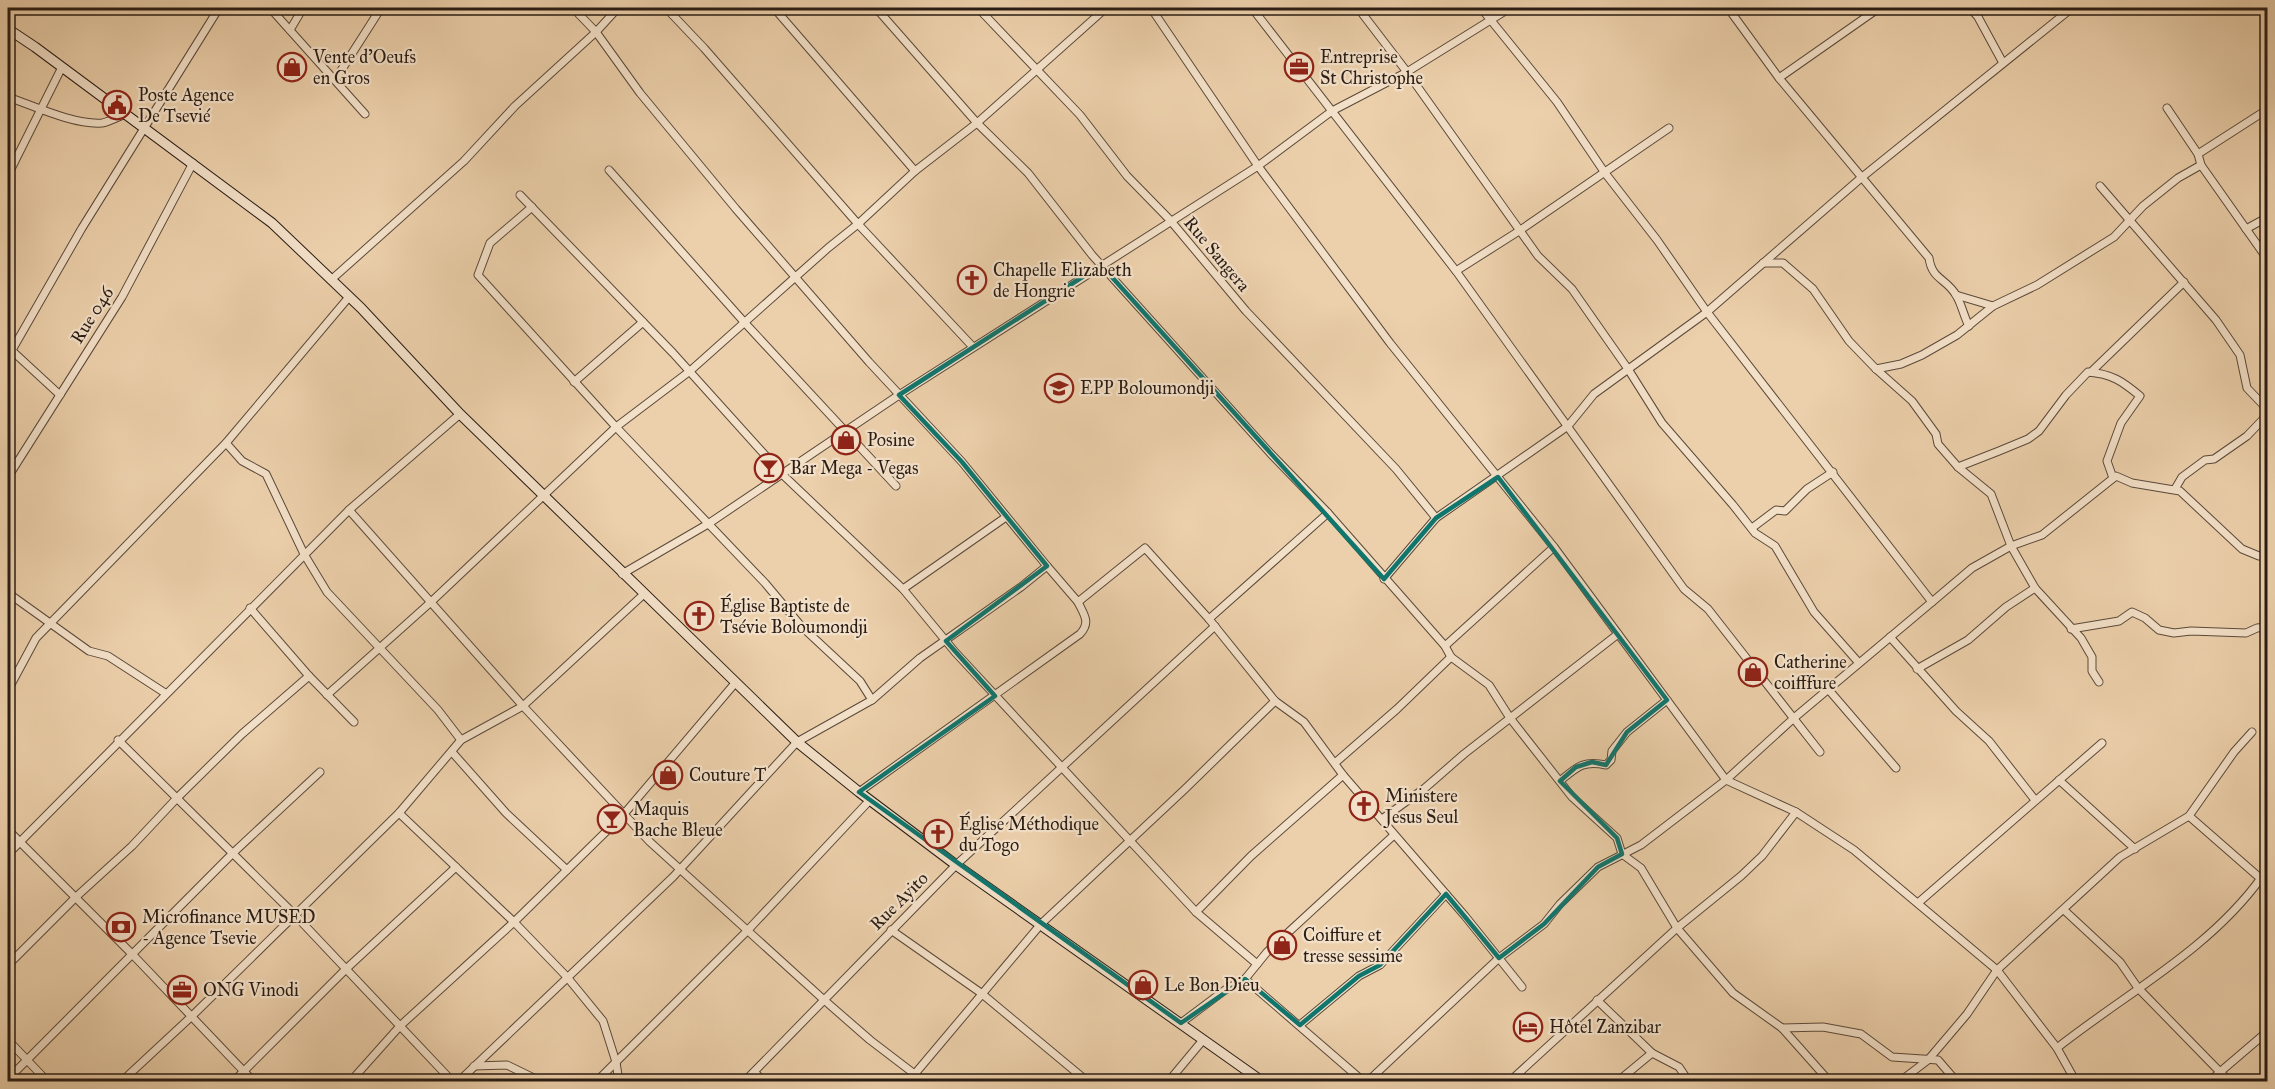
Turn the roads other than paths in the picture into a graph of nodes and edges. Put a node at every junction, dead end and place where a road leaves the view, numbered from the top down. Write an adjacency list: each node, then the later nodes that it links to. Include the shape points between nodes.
1 (219, 8): 40 (street)
2 (270, 8): 23 (street)
3 (303, 8): 23 (street)
4 (381, 8): 30 (street)
5 (573, 8): 24 (street)
6 (618, 8): 24 (street)
7 (666, 8): 56 (street)
8 (774, 8): 46 (street)
9 (876, 8): 38 (street)
10 (978, 8): 27 (street, Rue Sangera)
11 (1106, 8): 27 (street)
12 (1152, 8): 44 (street)
13 (1252, 8): 35 (street)
14 (1358, 8): 28 (street)
15 (1481, 8): 21 (street)
16 (1510, 8): 21 (street)
17 (1728, 8): 29 (street)
18 (1879, 8): 29 (street)
19 (1970, 8): 25 (street)
20 (2072, 8): 25 (street)
21 (1491, 21): 28 (street); 47 (street, via 1557,102)
22 (8, 29): 26 (street)
23 (290, 30): 30 (street)
24 (596, 32): 63 (street, via 640,93); 64 (street, via 515,106 464,160)
25 (2003, 63): 49 (street)
26 (62, 68): 33 (street); 37 (street)
27 (1035, 69): 38 (street); 55 (street, Rue Sangera, via 1080,114 1127,176)
28 (1407, 72): 35 (street); 58 (street)
29 (1779, 78): 49 (street)
30 (335, 80): 36 (street)
31 (8, 97): 33 (street)
32 (2167, 108): 41 (street)
33 (41, 109): 37 (street, via 103,123); 48 (street)
34 (2268, 109): 41 (street)
35 (1332, 111): 44 (street); 62 (street)
36 (365, 114)
37 (124, 115): 40 (street)
38 (977, 123): 46 (street); 61 (street, via 1028,173)
39 (1669, 128): 47 (street)
40 (145, 130): 42 (street); 74 (street)
41 (2198, 154): 43 (street)
42 (193, 163): 64 (street, via 272,223); 80 (street, Rue 046 / Rue 046, via 122,297)
43 (2201, 165): 54 (street, via 2178,178); 57 (street)
44 (1258, 166): 55 (street); 92 (street, via 1390,343)
45 (609, 170): 71 (street)
46 (915, 171): 56 (street)
47 (1605, 173): 58 (street); 69 (street)
48 (8, 175)
49 (1861, 178): 60 (street); 66 (street, via 1929,258 1930,271)
50 (2100, 186): 54 (street)
51 (520, 195): 52 (street)
52 (532, 207): 70 (street); 79 (street, via 490,243 478,275)
53 (2268, 217): 57 (street)
54 (2131, 219): 65 (street); 68 (street, via 2114,237 2037,285)
55 (1170, 220): 61 (street); 100 (street, Rue Sangera, via 1246,311 1389,461)
56 (858, 224): 63 (street); 73 (street)
57 (2246, 229): 59 (street)
58 (1519, 231): 62 (street); 75 (street, via 1538,256 1572,288)
59 (2268, 260)
60 (1763, 263): 69 (street); 76 (street, via 1783,262 1813,289 1849,341)
61 (1101, 266): 73 (street); 98 (street)
62 (1456, 271): 84 (street)
63 (796, 278): 71 (street); 81 (street)
64 (331, 280): 67 (street)
65 (2184, 282): 78 (street); 82 (street, via 2240,355 2247,388)
66 (1956, 295): 68 (street); 72 (street)
67 (349, 297): 83 (street); 87 (street)
68 (1993, 306): 72 (street)
69 (1707, 312): 75 (street); 89 (street)
70 (643, 321): 77 (street); 79 (street)
71 (745, 323): 77 (street); 86 (street)
72 (1969, 326): 76 (street, via 1911,360)
73 (974, 347): 81 (street)
74 (9, 352): 80 (street)
75 (1628, 369): 84 (street, via 1594,394); 102 (street, via 1662,423)
76 (1876, 369): 88 (street, via 1912,401 1936,434 1938,444)
77 (690, 371): 85 (street); 90 (street)
78 (2091, 372): 88 (street, via 2028,439); 93 (street, via 2106,373 2140,396 2121,423 2107,461)
79 (574, 382): 85 (street)
80 (60, 394): 91 (street, Rue 046 / Rue 046)
81 (899, 395): 86 (street); 99 (street, via 962,462)
82 (2268, 412): 95 (street, via 2247,436 2214,459 2205,460 2182,477)
83 (459, 414): 96 (street); 97 (street)
84 (1568, 426): 92 (street); 144 (street, via 1684,589 1707,609)
85 (616, 427): 96 (street); 101 (street)
86 (846, 431): 90 (street); 94 (street)
87 (226, 442): 105 (street, via 242,462 266,474); 119 (street)
88 (1958, 467): 103 (street, via 1991,494)
89 (1833, 472): 102 (street, via 1785,511 1776,510); 116 (street)
90 (783, 475): 101 (street); 111 (street)
91 (8, 477)
92 (1498, 477): 100 (street); 104 (street)
93 (2113, 478): 95 (street); 103 (street, via 2042,535)
94 (896, 486)
95 (2175, 489): 106 (street, via 2242,549)
96 (543, 494): 108 (street); 114 (street)
97 (349, 510): 105 (street); 114 (street)
98 (1328, 513): 109 (street); 118 (street)
99 (1006, 517): 107 (street); 111 (street)
100 (1436, 518): 109 (street)
101 (708, 524): 108 (street); 139 (street, via 801,626 860,681)
102 (1752, 528): 129 (street, via 1774,546 1814,612)
103 (2011, 546): 110 (street); 116 (street, via 1972,568)
104 (1554, 547): 123 (street); 126 (street)
105 (304, 554): 117 (street); 127 (street, via 327,592)
106 (2268, 555)
107 (1047, 566): 115 (street); 125 (street)
108 (622, 574): 113 (street)
109 (1384, 579): 126 (street)
110 (2035, 588): 122 (street); 130 (street, via 1968,640)
111 (903, 589): 125 (street)
112 (8, 593): 119 (street)
113 (644, 594): 132 (street); 142 (street)
114 (430, 602): 127 (street); 142 (street)
115 (1078, 602): 118 (street, via 1145,548); 138 (street, via 1087,627)
116 (1932, 602): 124 (street)
117 (250, 608): 131 (street); 136 (street)
118 (1209, 619): 120 (street)
119 (51, 623): 135 (street, via 36,638); 136 (street, via 89,651 108,656)
120 (1215, 626): 141 (street); 154 (street, Rue Ayito)
121 (2268, 627): 122 (street, via 2246,633 2174,633 2159,630 2132,612 2119,621)
122 (2071, 629): 133 (street, via 2092,657 2092,671)
123 (1618, 634): 140 (street); 143 (street)
124 (1890, 637): 129 (street); 130 (street)
125 (946, 641): 138 (street); 139 (street)
126 (1445, 646): 128 (street)
127 (378, 647): 137 (street); 148 (street)
128 (1451, 657): 143 (street, via 1489,685); 153 (street)
129 (1859, 663): 134 (street)
130 (1917, 669): 164 (street, via 1989,741)
131 (309, 676): 137 (street); 162 (street)
132 (736, 682): 149 (street); 167 (street)
133 (2099, 682)
134 (1828, 689): 144 (street); 155 (street)
135 (8, 690)
136 (165, 693): 147 (street)
137 (327, 695): 145 (street)
138 (995, 696): 154 (street); 161 (street)
139 (872, 700): 149 (street)
140 (1667, 700): 158 (street); 160 (street, via 1627,732 1606,765 1592,762 1576,766)
141 (1275, 701): 153 (street, via 1304,723); 172 (street)
142 (523, 706): 148 (street); 167 (street)
143 (1510, 718): 160 (street); 169 (street)
144 (1794, 718): 152 (street); 158 (street)
145 (354, 722)
146 (2252, 732): 168 (street)
147 (118, 740): 162 (street); 173 (street)
148 (461, 740): 151 (street)
149 (797, 742): 161 (street); 181 (street)
150 (2102, 743): 159 (street)
151 (452, 752): 166 (street); 180 (street, via 506,813)
152 (1820, 752)
153 (1335, 763): 157 (street)
154 (1061, 768): 172 (street); 178 (street, Rue Ayito)
155 (1896, 768)
156 (320, 772): 175 (street)
157 (1343, 775): 169 (street); 188 (street, via 1251,856)
158 (1726, 780): 165 (street); 177 (street, via 1641,845)
159 (2059, 780): 164 (street); 174 (street)
160 (1560, 781): 177 (street, via 1617,838)
161 (858, 792): 163 (street)
162 (177, 798): 175 (street); 185 (street)
163 (870, 800): 178 (street); 193 (street)
164 (2035, 800): 186 (street)
165 (1796, 812): 186 (street, via 1854,850); 192 (street, via 1762,856)
166 (399, 813): 179 (street); 189 (street)
167 (624, 814): 180 (street); 181 (street)
168 (2189, 816): 174 (street); 182 (street)
169 (1382, 819): 171 (street)
170 (8, 830): 173 (street)
171 (1394, 835): 184 (street); 198 (street)
172 (1130, 839): 188 (street); 191 (street)
173 (18, 843): 176 (street); 185 (street)
174 (2135, 849): 187 (street, via 2120,857)
175 (232, 853): 189 (street); 195 (street)
176 (8, 854)
177 (1622, 854): 192 (street, via 1641,868); 196 (street, via 1598,867 1544,924)
178 (956, 865): 191 (street); 194 (street, Rue Ayito)
179 (456, 867): 190 (street); 199 (street)
180 (567, 870): 190 (street)
181 (680, 870): 193 (street); 201 (street)
182 (2261, 879): 183 (street); 204 (street, via 2246,899 2188,953)
183 (2268, 885)
184 (1446, 894): 196 (street); 210 (street, via 1380,965 1359,976)
185 (76, 897): 195 (street); 197 (street)
186 (1918, 903): 200 (street)
187 (2064, 910): 200 (street); 204 (street, via 2120,962)
188 (1196, 912): 198 (street)
189 (294, 914): 199 (street); 208 (street)
190 (514, 922): 201 (street); 211 (street)
191 (1041, 924): 205 (street); 209 (street)
192 (1677, 928): 207 (street); 212 (street, via 1733,993)
193 (748, 930): 206 (street); 220 (street)
194 (891, 930): 205 (street); 206 (street, Rue Ayito)
195 (133, 955): 208 (street); 219 (street)
196 (1498, 958): 203 (street); 245 (street)
197 (8, 964)
198 (1257, 964): 202 (street)
199 (346, 969): 211 (street); 222 (street)
200 (1997, 970): 216 (street); 218 (street)
201 (567, 977): 220 (street, via 603,1021); 221 (street)
202 (1245, 979): 209 (street); 210 (street)
203 (1522, 987)
204 (2138, 988): 216 (street); 224 (street)
205 (981, 993): 225 (street); 242 (street)
206 (823, 999): 223 (street, Rue Ayito); 225 (street)
207 (1597, 1000): 217 (street); 227 (street)
208 (192, 1016): 222 (street); 229 (street)
209 (1181, 1023): 215 (street)
210 (1300, 1025): 245 (street)
211 (400, 1026): 232 (street); 233 (street)
212 (1782, 1028): 218 (street, via 1823,1027 1861,1034 1892,1057); 248 (street)
213 (2268, 1031): 224 (street)
214 (8, 1040): 219 (street)
215 (1203, 1040): 243 (street); 244 (street)
216 (2057, 1048): 251 (street)
217 (1652, 1053): 246 (street); 247 (street, via 1679,1067)
218 (1928, 1060): 249 (street); 250 (street, via 1938,1060)
219 (27, 1061): 226 (street); 228 (street)
220 (616, 1062): 236 (street); 237 (street)
221 (474, 1066): 234 (street); 235 (street, via 507,1065)
222 (244, 1070): 230 (street); 231 (street)
223 (754, 1072): 238 (street, Rue Ayito); 239 (street)
224 (2220, 1072): 252 (street); 253 (street)
225 (915, 1074): 240 (street); 241 (street)
226 (8, 1079)
227 (1509, 1081)
228 (48, 1082)
229 (121, 1082)
230 (233, 1082)
231 (254, 1082)
232 (350, 1082)
233 (453, 1082)
234 (458, 1082)
235 (542, 1082)
236 (596, 1082)
237 (619, 1082)
238 (744, 1082)
239 (765, 1082)
240 (908, 1082)
241 (925, 1082)
242 (1088, 1082)
243 (1168, 1082)
244 (1263, 1082)
245 (1365, 1082)
246 (1617, 1082)
247 (1689, 1082)
248 (1830, 1082)
249 (1899, 1082)
250 (1958, 1082)
251 (2076, 1082)
252 (2209, 1082)
253 (2229, 1082)

